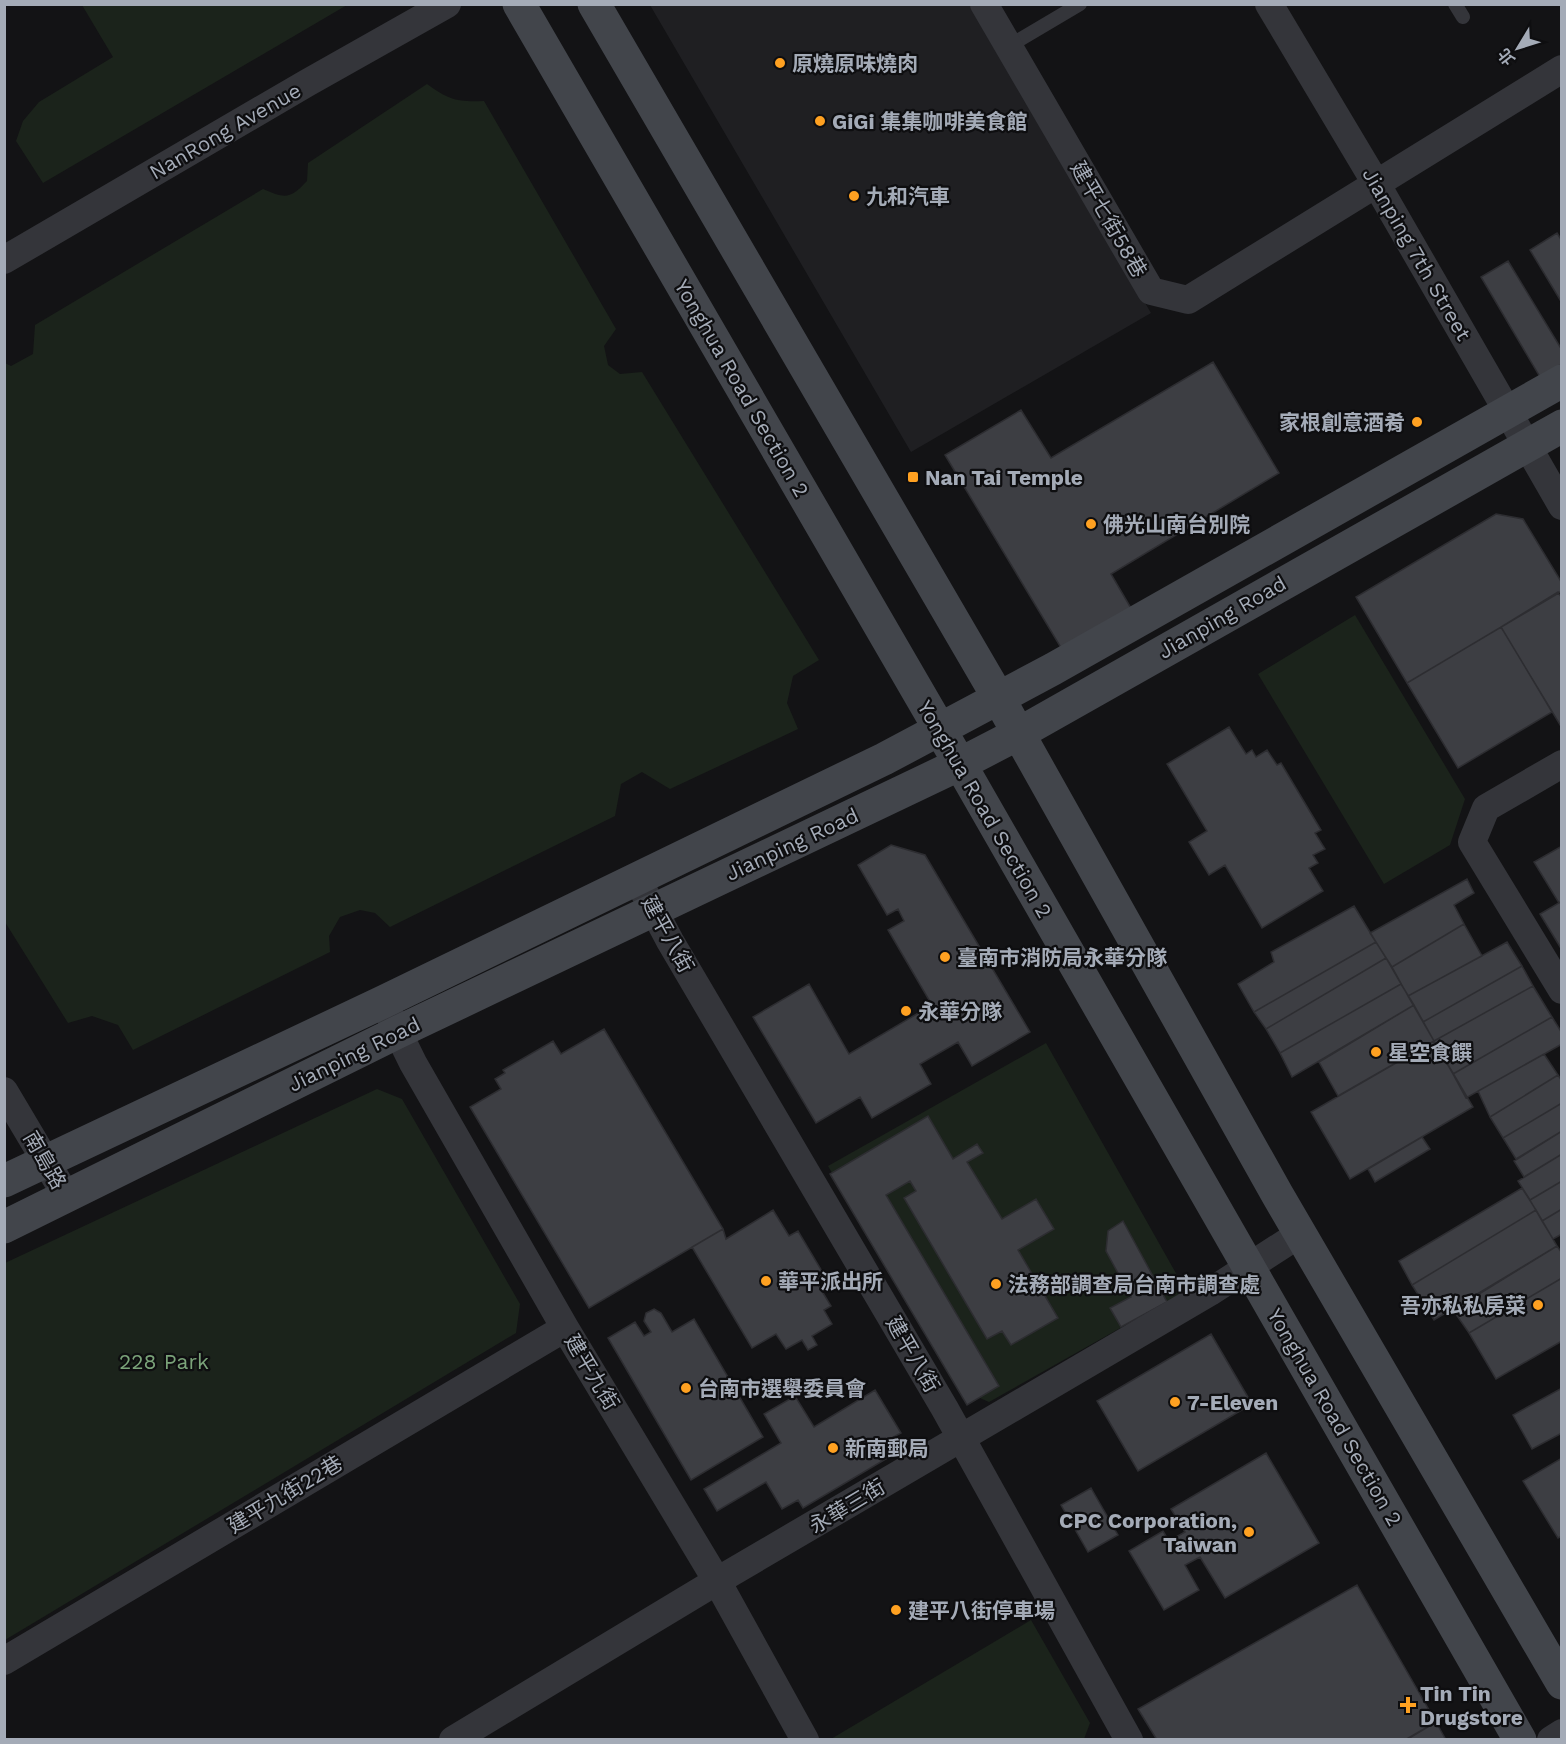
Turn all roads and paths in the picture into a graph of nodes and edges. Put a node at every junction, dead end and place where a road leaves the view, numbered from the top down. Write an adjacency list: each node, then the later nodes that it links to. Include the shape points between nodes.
1 (447, 4): 12 (street, NanRong Avenue)
2 (519, 4): 19 (street, Yonghua Road Section 2)
3 (594, 4): 18 (street)
4 (984, 4): 9 (street, 建平七街58巷)
5 (1080, 4): 9 (lane)
6 (1269, 4): 11 (street, Jianping 7th Street)
7 (1455, 4): 8 (lane)
8 (1463, 17)
9 (1009, 46): 11 (street, 建平七街58巷, via 1151,291 1188,300)
10 (1562, 69): 11 (street, 建平七街58巷)
11 (1377, 184): 14 (street, Jianping 7th Street)
12 (4, 260)
13 (1562, 381): 14 (street, Jianping Road)
14 (1508, 410): 16 (street, Jianping 7th Street); 18 (street, Jianping Road)
15 (1562, 426): 16 (street, Jianping Road)
16 (1527, 444): 17 (street, Jianping 7th Street); 20 (street, Jianping Road)
17 (1562, 506)
18 (998, 697): 19 (street, Jianping Road); 20 (street)
19 (939, 729): 21 (street, Yonghua Road Section 2); 23 (street, Jianping Road)
20 (1018, 734): 21 (street, Jianping Road); 33 (street)
21 (960, 764): 24 (street, Jianping Road); 34 (street, Yonghua Road Section 2)
22 (1562, 764): 25 (street, via 1486,808 1472,842)
23 (638, 878): 24 (street, 建平八街); 26 (street, Jianping Road)
24 (653, 910): 27 (street, Jianping Road); 36 (street, 建平八街)
25 (1562, 990)
26 (383, 1002): 27 (street, 建平九街); 29 (street, Jianping Road)
27 (398, 1032): 31 (street, Jianping Road); 35 (street, 建平九街)
28 (4, 1091): 29 (street, 南島路)
29 (46, 1162): 30 (street, Jianping Road); 31 (street, 南島路)
30 (4, 1181)
31 (67, 1197): 32 (street, Jianping Road)
32 (4, 1227)
33 (1301, 1233): 34 (street, 永華三街); 39 (street)
34 (1248, 1267): 36 (street, 永華三街); 44 (street, Yonghua Road Section 2)
35 (565, 1328): 37 (street, 建平九街); 38 (street, 建平九街22巷)
36 (962, 1438): 37 (street, 永華三街); 41 (street, 建平八街)
37 (717, 1581): 42 (street, 永華三街); 43 (street, 建平九街)
38 (4, 1661)
39 (1562, 1683)
40 (1562, 1733): 45 (street)
41 (1126, 1739)
42 (453, 1740)
43 (805, 1740)
44 (1520, 1740)
45 (1551, 1740)

